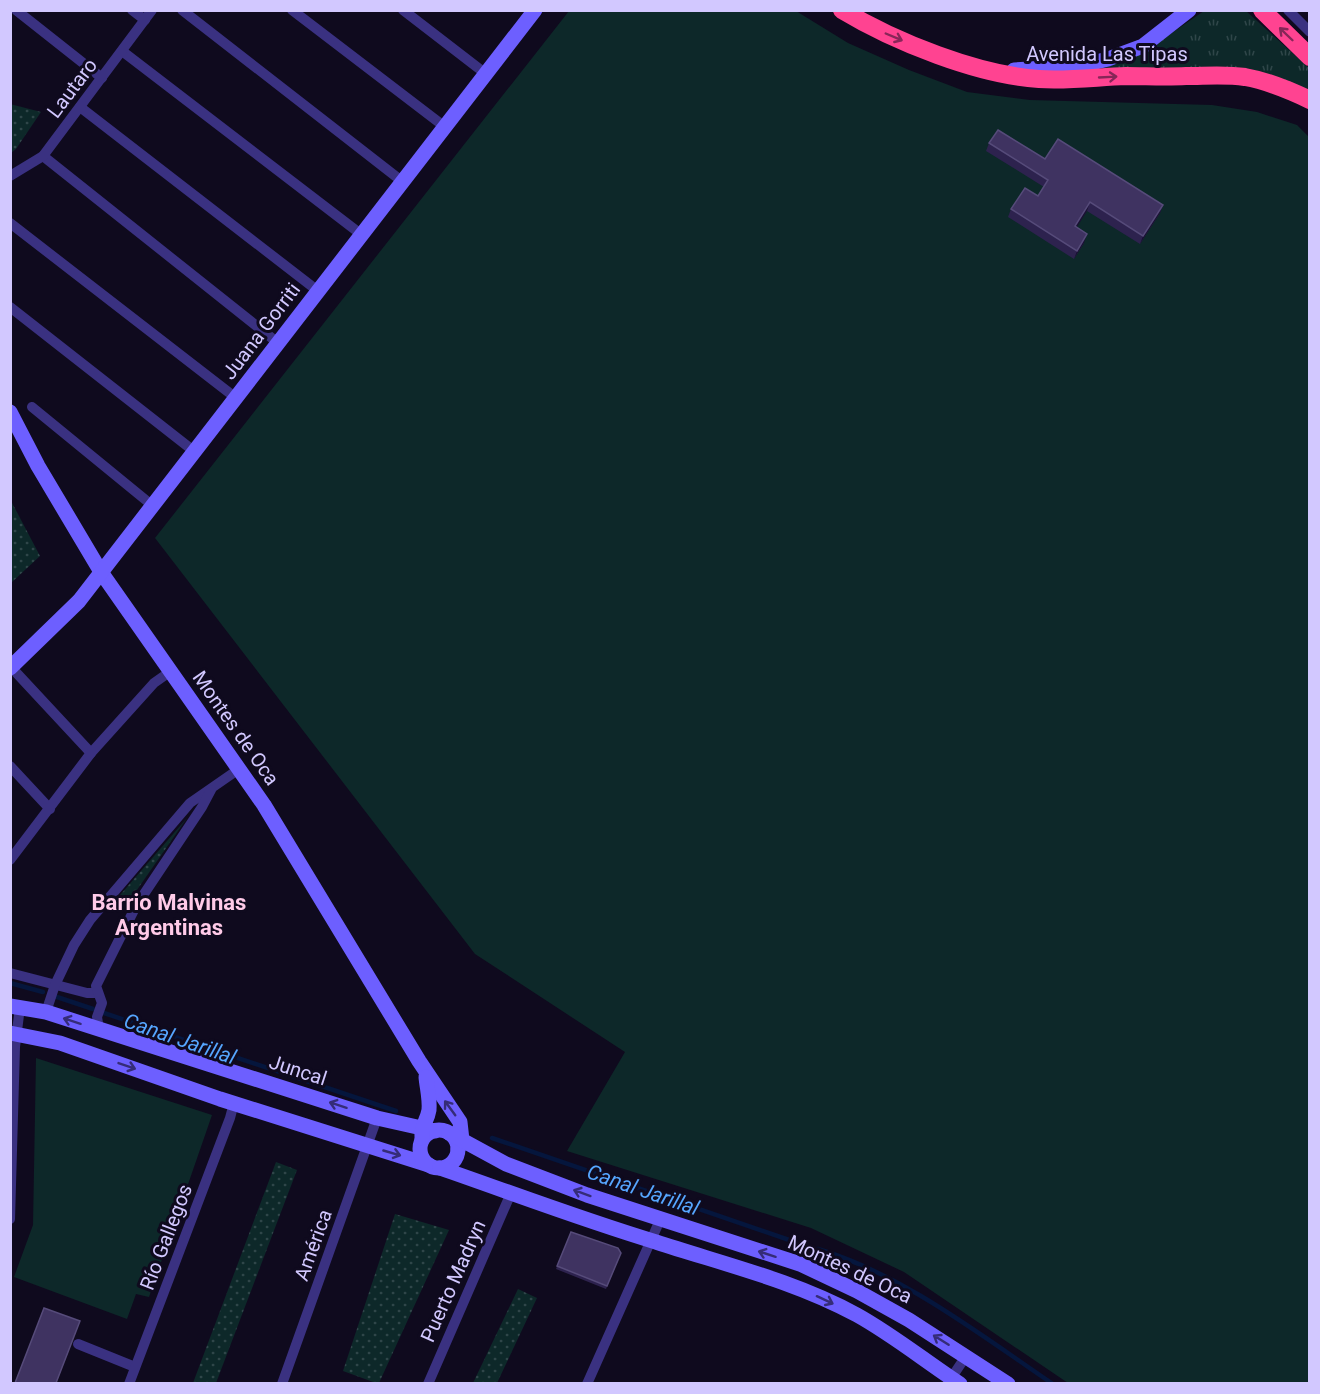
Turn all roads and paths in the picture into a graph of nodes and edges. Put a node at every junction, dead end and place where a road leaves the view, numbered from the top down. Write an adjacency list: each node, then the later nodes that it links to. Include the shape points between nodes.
1 (16, 10): 18 (street)
2 (132, 10): 12 (street)
3 (152, 10): 12 (street, Lautaro)
4 (182, 10): 24 (street)
5 (292, 10): 21 (street)
6 (403, 10): 17 (street)
7 (842, 10): 16 (highway, Avenida Las Tipas, one-way to 16, via 911,44)
8 (1189, 10): 16 (main road, via 1143,46 1108,59 1080,66)
9 (1262, 10): 15 (highway, one-way to 9)
10 (1287, 10): 13 (street)
11 (529, 13): 17 (main road, Juana Gorriti)
12 (145, 20): 14 (street, Lautaro)
13 (1310, 32)
14 (122, 51): 18 (street, Lautaro); 26 (street)
15 (1310, 57)
16 (987, 70): 19 (highway, Avenida Las Tipas, one-way to 19, via 1039,79 1244,77)
17 (486, 74): 21 (main road, Juana Gorriti)
18 (102, 78): 20 (street, Lautaro)
19 (1310, 100)
20 (80, 107): 22 (street, Lautaro); 27 (street)
21 (445, 127): 24 (main road, Juana Gorriti)
22 (43, 156): 23 (street, Lautaro); 29 (street)
23 (10, 176)
24 (403, 182): 26 (main road, Juana Gorriti)
25 (10, 223): 30 (street)
26 (362, 236): 27 (main road, Juana Gorriti)
27 (318, 291): 29 (main road, Juana Gorriti)
28 (10, 307): 33 (street)
29 (278, 343): 30 (main road, Juana Gorriti)
30 (236, 398): 33 (main road, Juana Gorriti)
31 (32, 407): 34 (street)
32 (10, 412): 35 (main road, Montes de Oca)
33 (195, 452): 34 (main road, Juana Gorriti)
34 (153, 506): 35 (main road, Juana Gorriti)
35 (101, 572): 36 (main road, Juana Gorriti, via 79,601); 37 (main road, Montes de Oca)
36 (11, 667): 38 (street)
37 (171, 671): 38 (street, via 154,683); 40 (main road, Montes de Oca)
38 (91, 753): 42 (street)
39 (10, 766): 42 (street)
40 (239, 770): 41 (street); 51 (main road, Montes de Oca)
41 (213, 788): 45 (street, via 190,803 90,920); 46 (street, via 136,906 96,986)
42 (50, 809): 43 (street)
43 (10, 860)
44 (10, 973): 45 (street)
45 (55, 985): 46 (street); 48 (street)
46 (97, 993): 49 (street, via 102,1004 97,1017)
47 (15, 1007): 48 (main road, Juncal); 50 (street)
48 (46, 1012): 49 (main road, Juncal, one-way to 48)
49 (99, 1029): 53 (main road, Juncal, one-way to 49)
50 (13, 1033): 52 (main road, one-way to 52, via 60,1043); 58 (street)
51 (424, 1071): 54 (main road, Montes de Oca, via 428,1117); 54 (main road, Montes de Oca, one-way to 51, via 460,1122)
52 (234, 1103): 55 (main road); 63 (street, Río Gallegos)
53 (377, 1118): 54 (main road, Juncal); 55 (street, América)
54 (441, 1137): 56 (main road, via 421,1152); 56 (main road, via 454,1161); 59 (main road, Montes de Oca, one-way to 54)
55 (368, 1146): 56 (main road, one-way to 56); 67 (street, América)
56 (434, 1166): 57 (main road, Montes de Oca)
57 (511, 1193): 60 (main road, Montes de Oca); 68 (street, Puerto Madryn)
58 (10, 1219)
59 (660, 1220): 60 (street); 62 (main road, Montes de Oca, one-way to 59, via 868,1297 800,1264)
60 (651, 1241): 64 (street); 65 (main road, Montes de Oca, one-way to 65, via 820,1298 856,1315)
61 (78, 1344): 63 (street)
62 (966, 1356): 65 (street); 70 (main road, Montes de Oca)
63 (135, 1367): 66 (street, Río Gallegos)
64 (588, 1381): 69 (street)
65 (952, 1381)
66 (129, 1383)
67 (282, 1383)
68 (428, 1383)
69 (600, 1383)
70 (1008, 1383)

